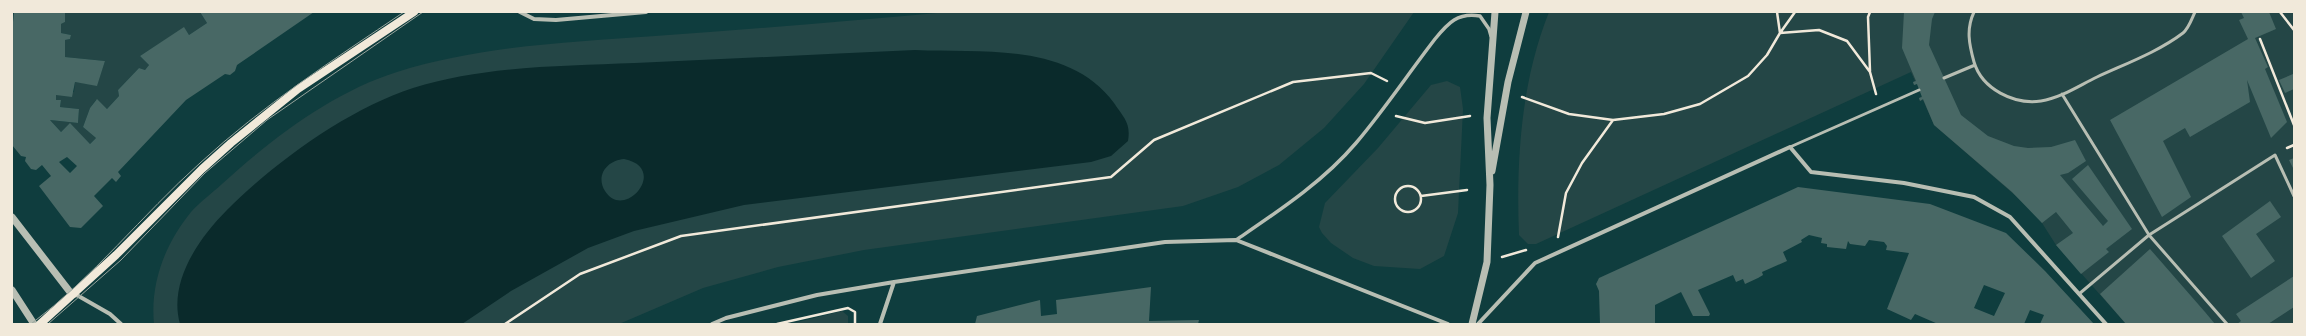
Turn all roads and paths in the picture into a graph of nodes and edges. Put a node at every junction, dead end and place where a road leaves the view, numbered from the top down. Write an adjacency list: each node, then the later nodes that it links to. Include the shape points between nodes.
1 (414, 12): 41 (main road, via 298,90 231,143)
2 (520, 12): 3 (street, via 534,19 556,20)
3 (646, 12)
4 (1495, 12): 15 (street)
5 (1526, 12): 29 (street, via 1508,82)
6 (1777, 12): 13 (path)
7 (1795, 12): 13 (path)
8 (1870, 12): 17 (path)
9 (1974, 12): 16 (lane, via 1970,20 1968,41)
10 (2196, 12): 21 (lane, via 2185,32 2157,49)
11 (2280, 12): 12 (path)
12 (2294, 30)
13 (1780, 33): 17 (path, via 1819,30 1847,41); 26 (path, via 1767,55 1748,76 1700,104 1664,114)
14 (2260, 39): 27 (path)
15 (1493, 42): 19 (street, via 1480,16 1466,14 1456,18 1438,36); 29 (street, via 1487,118)
16 (1975, 64): 18 (lane); 21 (lane, via 1989,85 2000,94 2020,101 2042,101)
17 (1870, 72): 24 (path)
18 (1944, 78)
19 (1398, 87): 23 (street); 46 (path, via 1371,73 1293,82 1154,140 1111,177 681,236 580,274)
20 (1919, 90): 24 (lane)
21 (2062, 94): 34 (lane)
22 (1521, 96): 26 (path, via 1569,114)
23 (1382, 108): 25 (path, via 1397,117 1425,123); 36 (street, via 1355,144 1314,183)
24 (1879, 108): 28 (lane)
25 (1470, 116)
26 (1613, 120): 35 (path, via 1582,163 1566,193)
27 (2294, 125)
28 (1790, 147): 42 (street, via 1811,172 1904,183 1974,197 2010,217); 53 (street, via 1535,263)
29 (1490, 185): 38 (street)
30 (1467, 190): 31 (path)
31 (1421, 196): 31 (path, via 1412,187 1404,187 1397,192 1396,200 1402,210 1410,211 1418,207)
32 (2294, 196): 34 (lane, via 2275,155)
33 (12, 217): 41 (street, via 65,286)
34 (2149, 235): 42 (lane); 55 (lane)
35 (1557, 239)
36 (1236, 240): 39 (street, via 1165,242); 51 (street)
37 (1530, 249): 38 (path)
38 (1487, 262): 52 (street)
39 (894, 282): 47 (street, via 818,294); 50 (street)
40 (12, 290): 43 (street)
41 (75, 294): 44 (main road); 45 (street)
42 (2079, 294): 54 (street)
43 (34, 324)
44 (40, 324)
45 (122, 324)
46 (505, 324)
47 (712, 324)
48 (778, 324): 49 (path, via 848,308 855,312)
49 (855, 324)
50 (880, 324)
51 (1448, 324)
52 (1472, 324)
53 (1478, 324)
54 (2106, 324)
55 (2227, 324)

